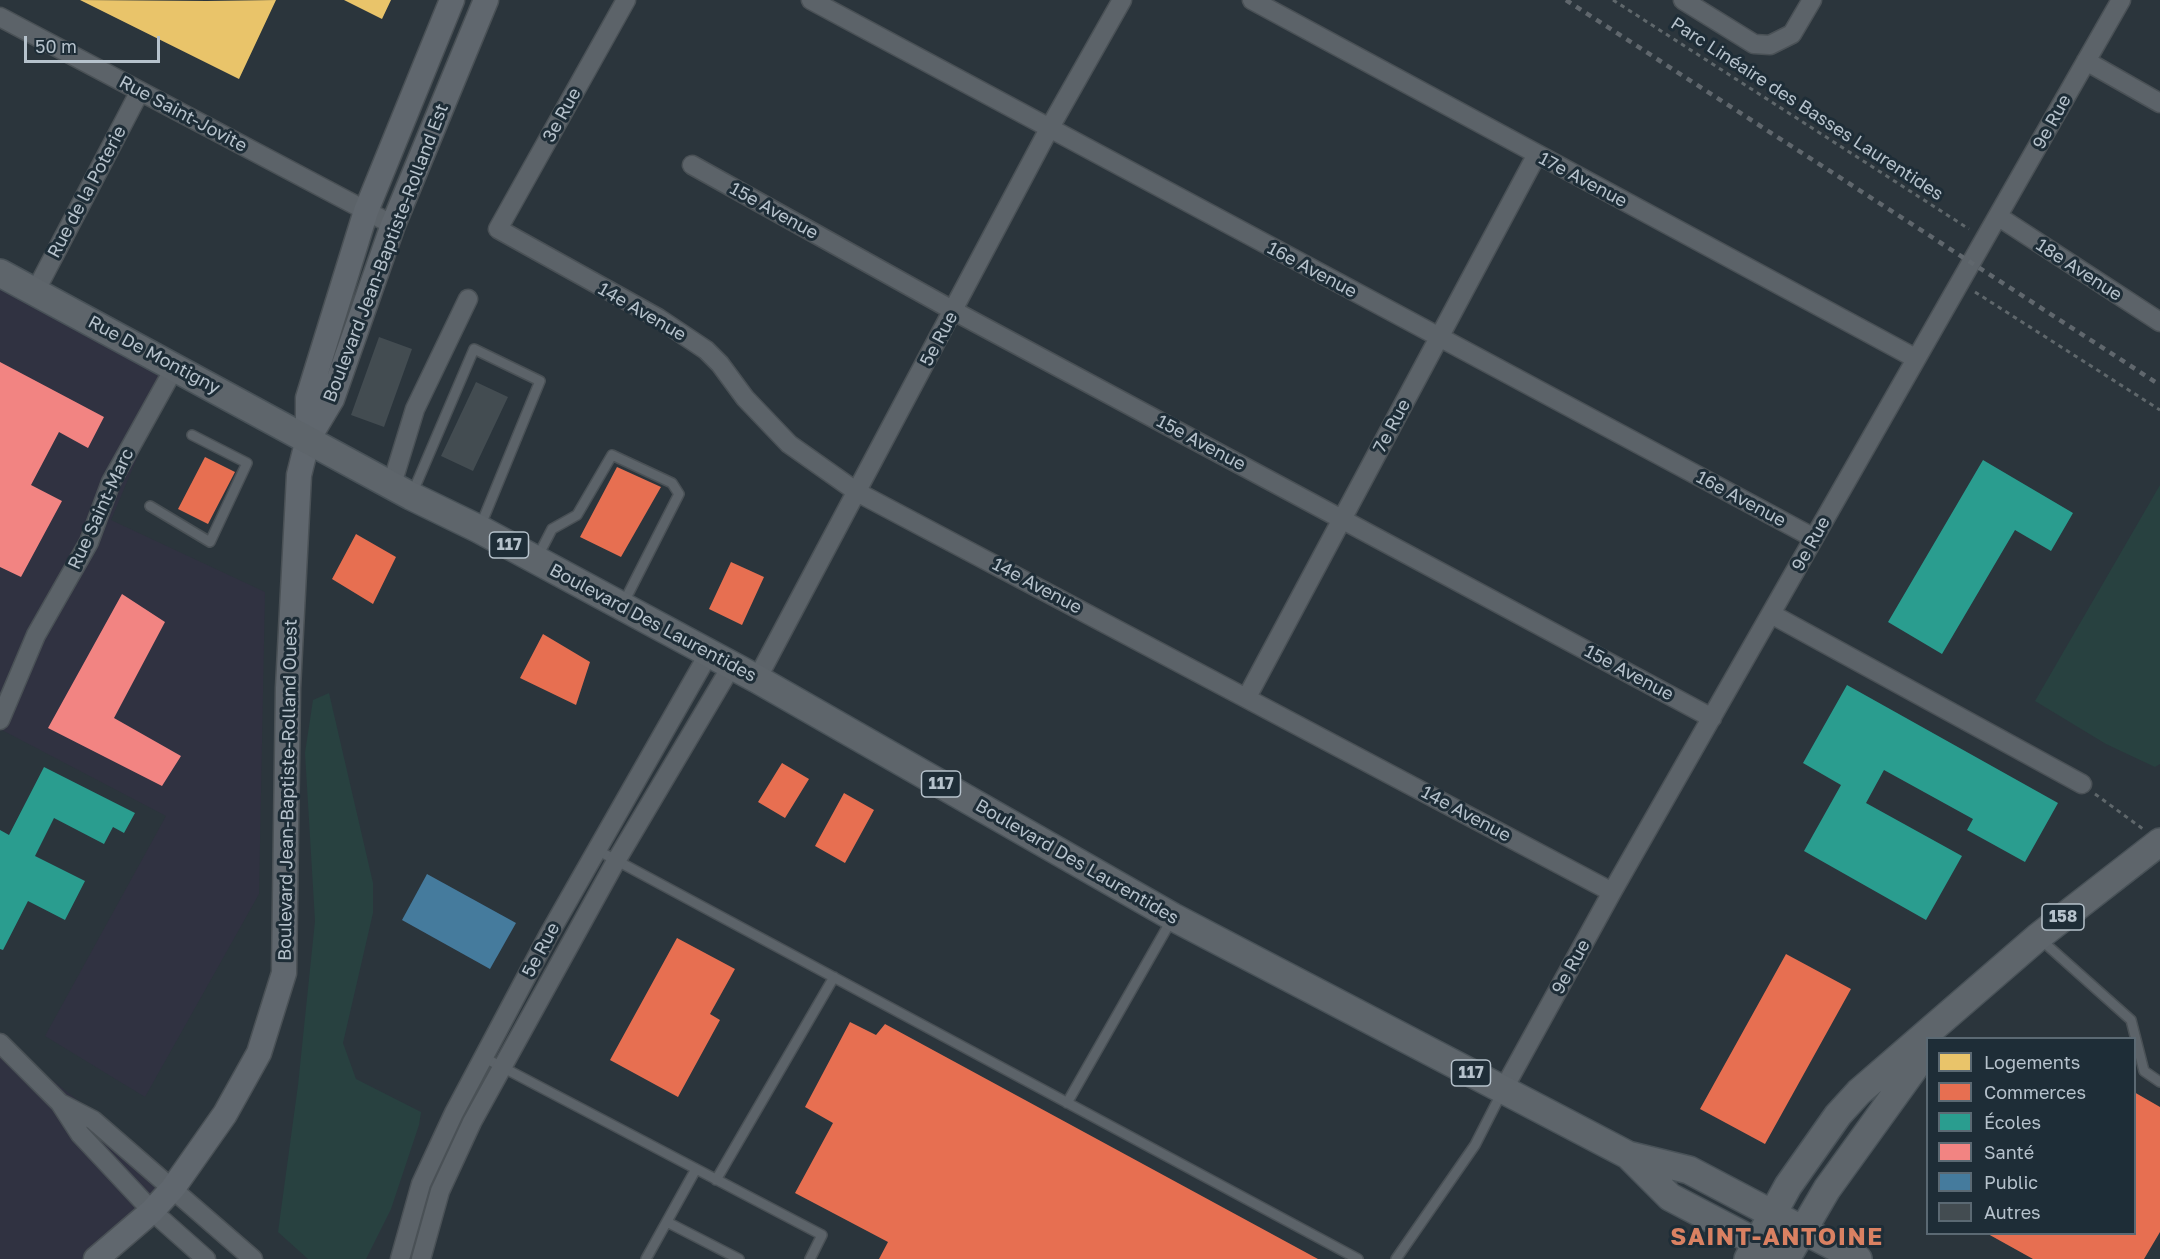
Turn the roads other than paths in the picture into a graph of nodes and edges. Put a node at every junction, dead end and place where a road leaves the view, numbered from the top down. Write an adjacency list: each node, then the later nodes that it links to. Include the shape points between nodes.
1 (452, 0): 17 (street, Boulevard Jean-Baptiste-Rolland Est)
2 (486, 0): 19 (street, Boulevard Jean-Baptiste-Rolland Est)
3 (626, 0): 20 (street, 3e Rue)
4 (811, 0): 14 (street, 16e Avenue)
5 (1122, 0): 14 (street, 5e Rue)
6 (1252, 0): 15 (street, 17e Avenue)
7 (1683, 0): 8 (street, via 1754,44 1770,45 1792,34)
8 (1812, 0)
9 (2121, 0): 11 (street, 9e Rue)
10 (0, 17): 12 (street, Rue Saint-Jovite)
11 (2086, 61): 13 (street); 18 (street, 9e Rue)
12 (140, 91): 17 (street, Rue Saint-Jovite); 22 (street, Rue de la Poterie)
13 (2160, 103)
14 (1049, 129): 24 (street, 5e Rue); 26 (street, 16e Avenue)
15 (1536, 156): 26 (street, 7e Rue); 27 (street, 17e Avenue)
16 (692, 165): 24 (street, 15e Avenue)
17 (366, 211): 19 (street, Rue Saint-Jovite); 30 (street, Boulevard Jean-Baptiste-Rolland Est, via 308,398)
18 (1998, 217): 25 (street, 18e Avenue); 27 (street, 9e Rue)
19 (393, 225): 30 (street, Boulevard Jean-Baptiste-Rolland Est, via 332,399)
20 (498, 229): 32 (street, 14e Avenue, via 658,318 706,350 789,444)
21 (0, 273): 22 (main road, Rue De Montigny / 117)
22 (35, 292): 28 (main road, Rue De Montigny / 117)
23 (468, 299): 31 (street, via 415,409)
24 (954, 311): 32 (street, 5e Rue); 34 (street, 15e Avenue)
25 (2160, 322)
26 (1440, 338): 34 (street, 7e Rue); 36 (street, 16e Avenue)
27 (1915, 358): 36 (street, 9e Rue)
28 (176, 366): 30 (main road, Rue De Montigny / 117); 44 (street, Rue Saint-Marc, via 111,482 89,542 36,635)
29 (192, 435): 33 (lane, via 247,464 210,542)
30 (308, 440): 31 (main road, Boulevard Des Laurentides / 117); 68 (street, Boulevard Jean-Baptiste-Rolland Ouest, via 299,475 288,688 284,973 259,1053 225,1114)
31 (402, 490): 35 (main road, Boulevard Des Laurentides / 117); 35 (lane, via 474,349 540,381)
32 (857, 492): 41 (street, 5e Rue); 42 (street, 14e Avenue)
33 (150, 506)
34 (1342, 518): 42 (street, 7e Rue); 43 (street, 15e Avenue)
35 (479, 529): 37 (main road, Boulevard Des Laurentides / 117)
36 (1814, 538): 39 (street, 9e Rue)
37 (536, 560): 38 (main road, Boulevard Des Laurentides / 117); 38 (lane, via 552,529 577,515 612,455 672,483 679,494)
38 (622, 606): 40 (main road, Boulevard Des Laurentides / 117)
39 (1773, 615): 43 (street, 9e Rue); 45 (street)
40 (720, 659): 41 (main road, Boulevard Des Laurentides / 117); 47 (street, 5e Rue); 48 (street, 5e Rue)
41 (758, 679): 50 (main road, Boulevard Des Laurentides / 117)
42 (1247, 697): 49 (street, 14e Avenue)
43 (1712, 717): 49 (street, 9e Rue)
44 (0, 720)
45 (2082, 784)
46 (2155, 838): 51 (main road, 158)
47 (597, 850): 48 (lane); 59 (street, 5e Rue)
48 (616, 861): 52 (lane); 60 (street, 5e Rue)
49 (1612, 892): 62 (street, 9e Rue)
50 (1173, 917): 62 (main road, Boulevard Des Laurentides / 117); 64 (lane)
51 (2038, 937): 53 (main road, 158); 55 (lane, via 2131,1020)
52 (834, 977): 64 (lane); 67 (lane)
53 (1970, 995): 54 (main road, 158); 70 (main road, 158, via 1859,1092 1806,1159)
54 (1936, 1037)
55 (2135, 1037)
56 (2136, 1040): 61 (lane, via 2144,1071)
57 (0, 1043): 63 (street)
58 (1926, 1052): 72 (main road, via 1827,1189)
59 (483, 1057): 60 (lane); 77 (street, 5e Rue, via 421,1184)
60 (502, 1065): 66 (lane); 78 (street, 5e Rue, via 440,1191)
61 (2160, 1082)
62 (1503, 1090): 65 (main road, Boulevard Des Laurentides / 117); 83 (lane, via 1475,1145)
63 (60, 1103): 68 (street, via 93,1120); 69 (street, via 81,1134)
64 (1068, 1103): 82 (lane)
65 (1629, 1155): 70 (main road, Boulevard Des Laurentides / 117, via 1689,1170); 73 (main road, Boulevard Des Laurentides / 117, via 1670,1197)
66 (696, 1169): 67 (lane); 71 (lane)
67 (716, 1180): 81 (lane, via 822,1235)
68 (173, 1188): 69 (street, Boulevard Jean-Baptiste-Rolland Ouest); 76 (street)
69 (152, 1211): 74 (street, Boulevard Jean-Baptiste-Rolland Ouest); 75 (street)
70 (1772, 1214): 72 (main road, Boulevard Des Laurentides / 117); 73 (main road, 158)
71 (667, 1221): 79 (lane); 80 (lane)
72 (1803, 1230): 84 (main road); 85 (main road, Boulevard Des Laurentides / 117)
73 (1752, 1251): 84 (main road, Boulevard Des Laurentides / 117)
74 (96, 1259)
75 (206, 1259)
76 (253, 1259)
77 (400, 1259)
78 (421, 1259)
79 (646, 1259)
80 (739, 1259)
81 (810, 1259)
82 (1358, 1259)
83 (1396, 1259)
84 (1787, 1259)
85 (1858, 1259)

